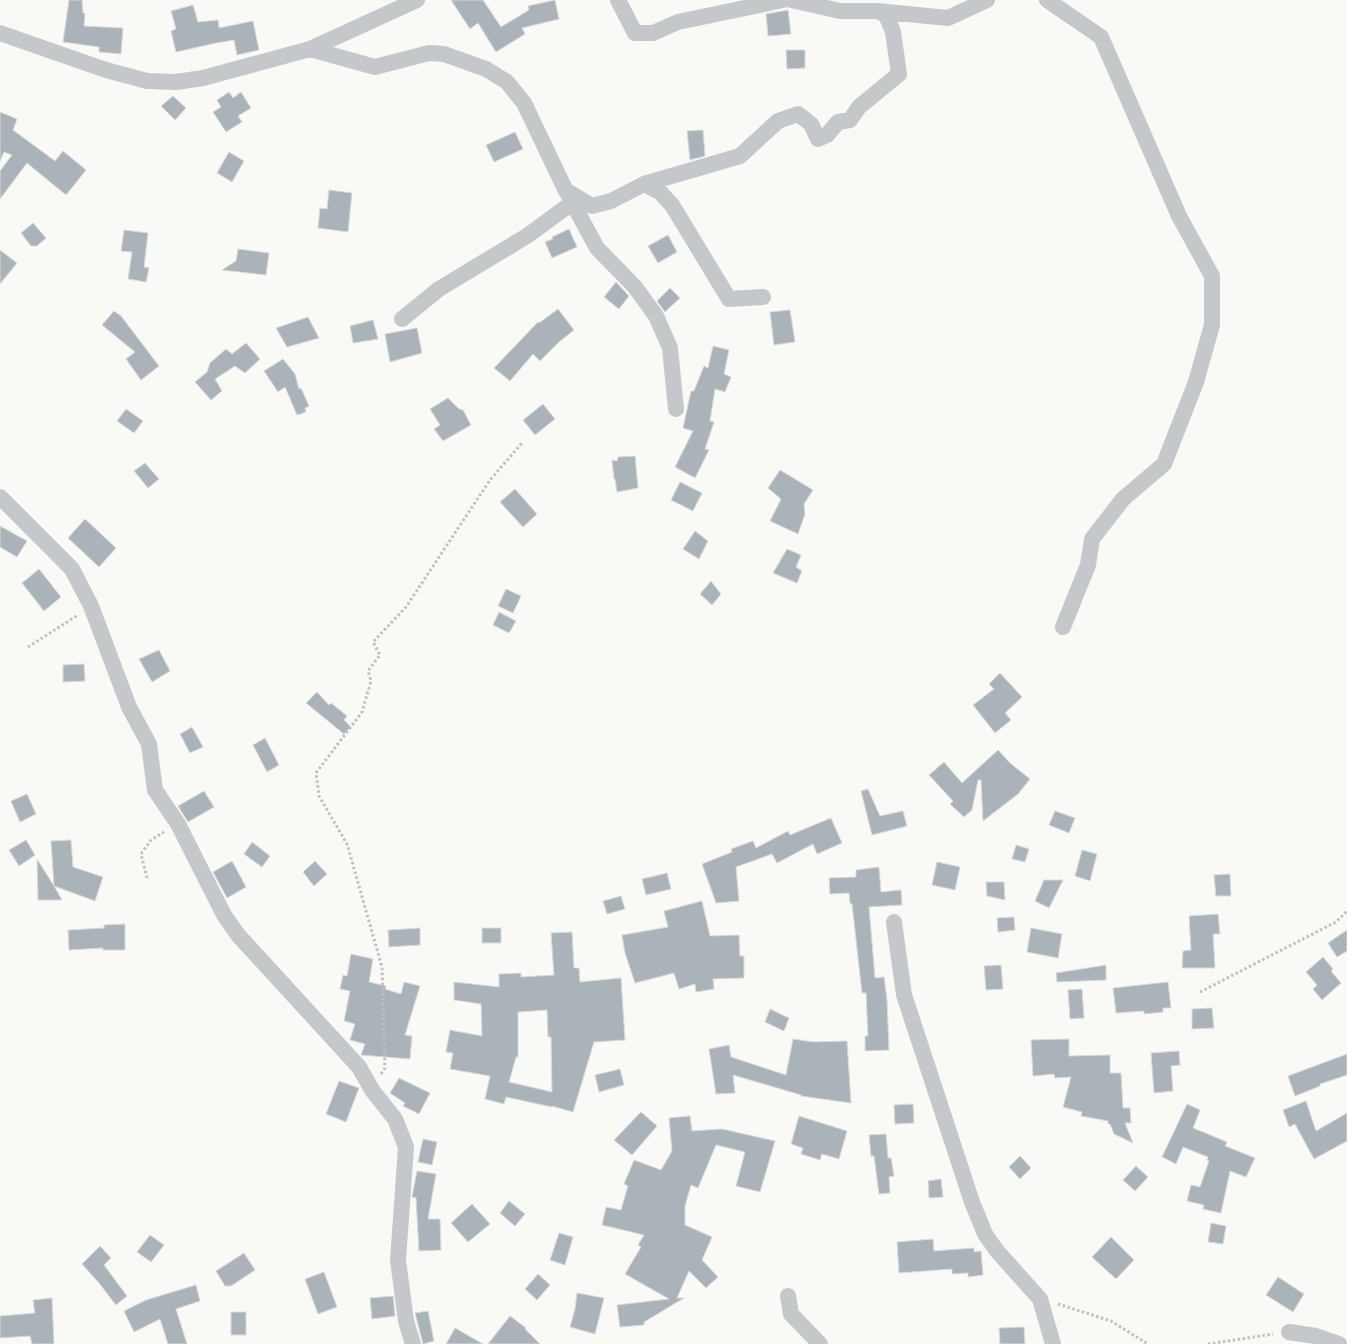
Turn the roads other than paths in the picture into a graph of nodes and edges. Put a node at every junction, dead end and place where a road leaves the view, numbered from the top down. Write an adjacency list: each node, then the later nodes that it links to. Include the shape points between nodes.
1 (417, 0): 11 (street)
2 (618, 0): 3 (street, via 635,33 653,33 678,22)
3 (783, 0)
4 (791, 0): 7 (street, via 840,11)
5 (987, 0): 8 (street, via 948,18)
6 (1047, 0): 18 (street, via 1101,37 1179,216 1212,276 1212,326 1196,382 1164,464 1123,499 1092,539 1088,565)
7 (878, 11): 8 (street); 9 (street, via 886,15)
8 (911, 14): 9 (street, via 898,22)
9 (893, 32): 12 (street, via 899,74 859,108 850,120 838,122 827,135 818,139 811,124 798,114 778,121 740,156)
10 (0, 33): 11 (street, via 147,81 176,82 203,78)
11 (310, 49): 13 (street, via 375,67 429,53 444,54 486,69 507,82 524,103)
12 (644, 184): 13 (street, via 611,201 592,206); 14 (street, via 660,192 672,205 729,299)
13 (568, 196): 15 (street, via 526,236 438,289); 16 (street, via 597,248 635,287 656,316 670,348)
14 (763, 297)
15 (402, 319)
16 (676, 409)
17 (0, 497): 22 (street, via 72,569 91,606 129,707 149,744 155,790 178,824 224,915 238,935 359,1068 395,1119 406,1147 398,1260 406,1320)
18 (1063, 627)
19 (894, 922): 24 (street, via 904,995 972,1202 985,1234 1040,1299)
20 (788, 1296): 23 (street, via 791,1314)
21 (1289, 1332): 25 (street)
22 (413, 1344)
23 (820, 1344)
24 (1053, 1344)
25 (1339, 1344)

